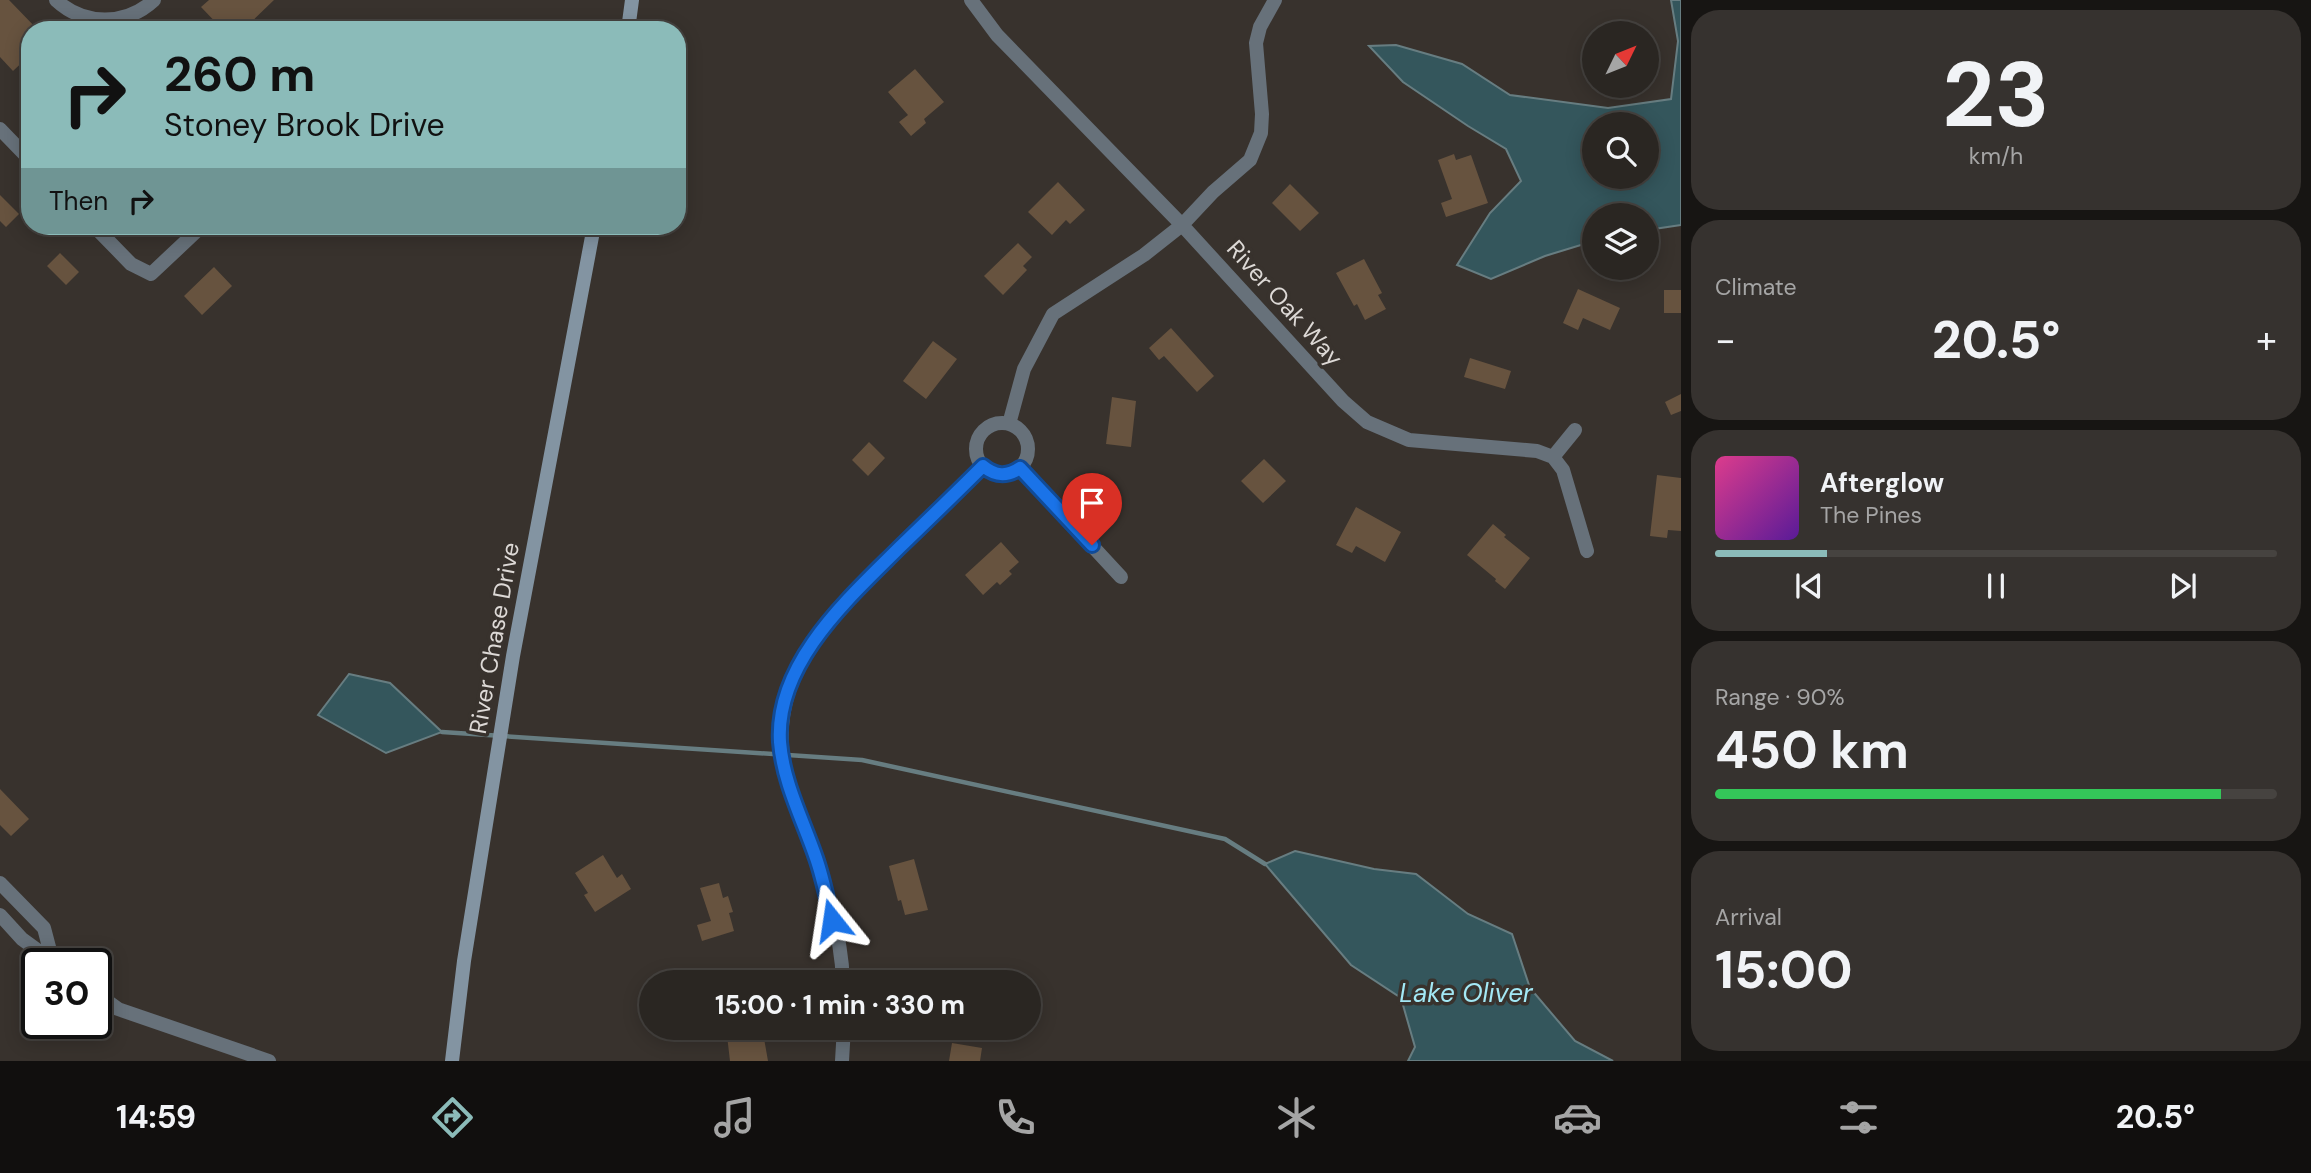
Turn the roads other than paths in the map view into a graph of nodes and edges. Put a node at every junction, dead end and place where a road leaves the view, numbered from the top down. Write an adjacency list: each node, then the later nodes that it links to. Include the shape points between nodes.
1 (56, 0): 2 (street, via 78,14 100,20 130,16)
2 (154, 0)
3 (632, 0): 6 (street)
4 (971, 0): 9 (street, River Oak Way, via 997,35)
5 (1275, 0): 9 (street, via 1256,43 1262,114 1261,133 1250,160)
6 (629, 21)
7 (0, 129): 8 (street)
8 (21, 151)
9 (1182, 225): 13 (street, via 1053,314 1024,369); 15 (street, River Oak Way, via 1367,422 1409,440 1537,451)
10 (103, 235): 11 (street, via 131,264 151,274)
11 (192, 235)
12 (592, 235): 28 (street, River Chase Drive, via 511,669)
13 (1009, 424): 16 (street, via 993,424 980,435 976,451); 17 (street, via 1022,432 1028,447)
14 (1575, 430): 15 (street)
15 (1553, 457): 18 (street, via 1563,470)
16 (983, 466): 17 (street, via 997,475); 24 (street, via 823,628 805,653 784,709 780,741 788,781 817,861)
17 (1020, 468): 19 (street)
18 (1587, 551)
19 (1121, 577)
20 (0, 883): 23 (street, via 44,928)
21 (0, 915): 22 (street)
22 (34, 948)
23 (50, 948)
24 (843, 970)
25 (112, 1005): 27 (street)
26 (843, 1040): 29 (street)
27 (269, 1061)
28 (452, 1061)
29 (842, 1061)

